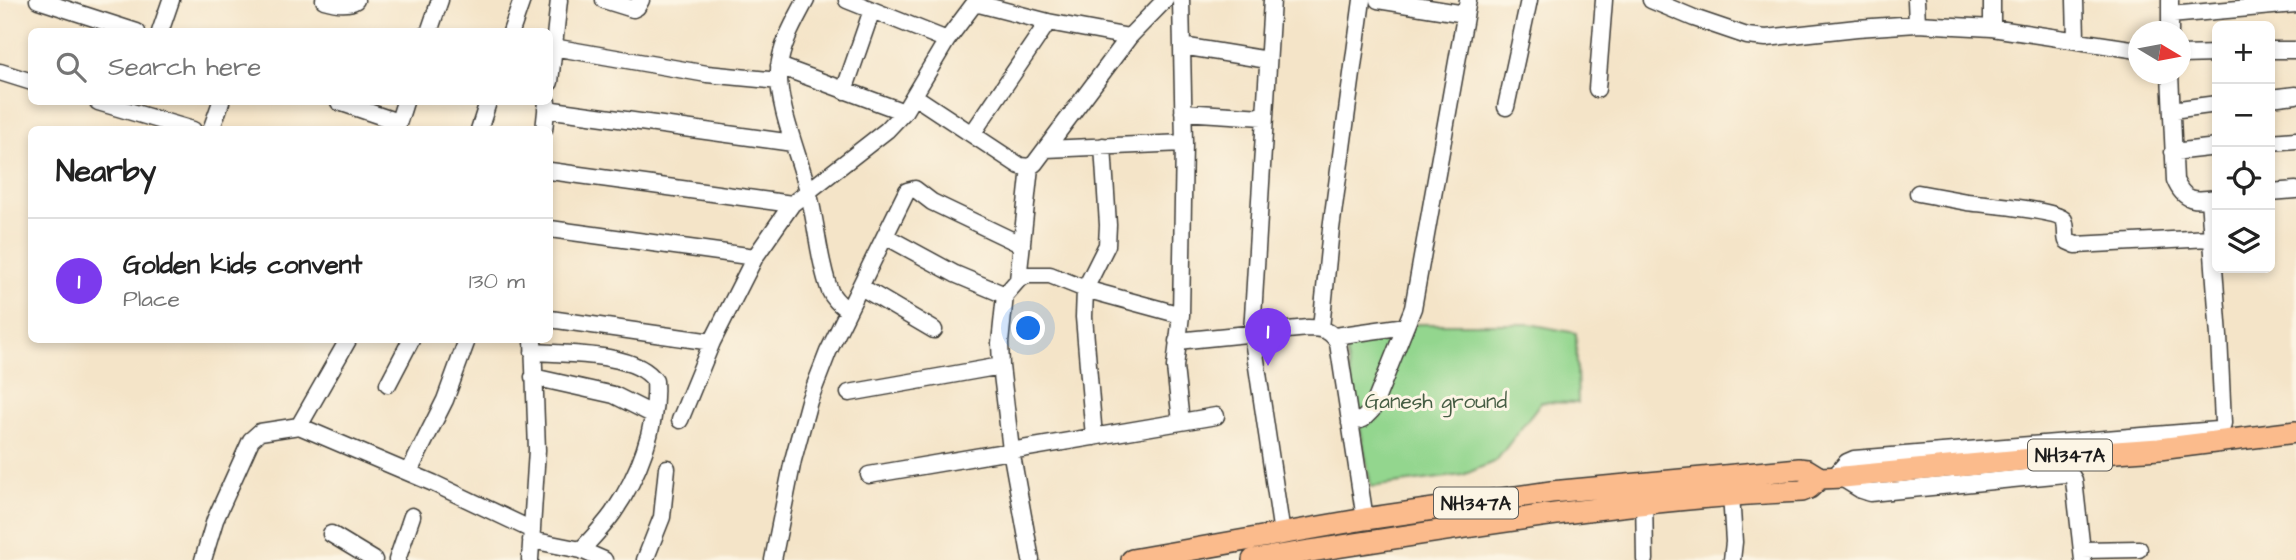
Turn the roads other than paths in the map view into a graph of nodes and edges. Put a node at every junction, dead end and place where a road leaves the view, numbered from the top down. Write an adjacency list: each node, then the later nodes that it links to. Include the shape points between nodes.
1 (38, 0): 25 (street)
2 (171, 0): 32 (street)
3 (324, 0): 4 (street, via 342,4)
4 (356, 0)
5 (440, 0): 33 (street)
6 (522, 0): 34 (street)
7 (559, 0): 40 (street)
8 (604, 0): 9 (street, via 633,9)
9 (642, 0)
10 (806, 0): 47 (street, via 784,47)
11 (847, 0): 27 (street)
12 (1165, 0): 36 (street)
13 (1181, 0): 39 (street)
14 (1270, 0): 46 (street)
15 (1362, 0): 105 (street, via 1331,229)
16 (1378, 0): 26 (street)
17 (1529, 0): 63 (street)
18 (1604, 0): 51 (street)
19 (1651, 0): 30 (street, via 1747,36)
20 (1916, 0): 30 (street)
21 (1992, 0): 35 (street)
22 (2076, 0): 37 (street)
23 (976, 1): 29 (street); 38 (street)
24 (2296, 4): 28 (street)
25 (72, 6): 31 (street)
26 (1467, 7): 103 (street, via 1419,286)
27 (872, 10): 38 (street); 52 (street)
28 (2170, 15)
29 (1048, 22): 36 (street); 73 (street)
30 (1917, 24): 35 (street)
31 (127, 28)
32 (161, 28)
33 (430, 28)
34 (512, 28)
35 (1992, 28): 37 (street)
36 (1129, 37): 80 (street)
37 (2076, 39): 41 (street)
38 (947, 40): 54 (street)
39 (1182, 46): 46 (street); 66 (street)
40 (553, 47): 47 (street, via 707,74)
41 (2128, 48)
42 (2275, 50): 43 (street)
43 (2296, 50)
44 (2212, 54): 45 (street)
45 (2191, 55)
46 (1268, 60): 67 (street)
47 (779, 73): 52 (street); 76 (street)
48 (1, 75): 49 (street)
49 (28, 81)
50 (2171, 84): 64 (street)
51 (1597, 89)
52 (844, 91): 65 (street)
53 (2296, 94): 55 (street)
54 (914, 96): 65 (street); 73 (street)
55 (2275, 97)
56 (108, 105): 68 (street)
57 (220, 105): 69 (street)
58 (346, 105): 70 (street)
59 (404, 105): 70 (street)
60 (487, 105): 71 (street)
61 (547, 105): 72 (street); 76 (street)
62 (2212, 105): 64 (street)
63 (1506, 107)
64 (2172, 110): 81 (street)
65 (904, 112): 85 (street)
66 (1183, 112): 67 (street); 77 (street)
67 (1263, 117): 106 (street)
68 (179, 126)
69 (212, 126)
70 (397, 126)
71 (480, 126)
72 (544, 126)
73 (972, 134): 82 (street, via 1020,166)
74 (2296, 140): 75 (street)
75 (2275, 142)
76 (793, 143): 85 (street)
77 (1184, 143): 78 (street); 101 (street)
78 (1103, 146): 80 (street); 98 (street, via 1107,245)
79 (2212, 148): 81 (street)
80 (1046, 149): 82 (street)
81 (2173, 152): 88 (street, via 2179,191 2193,200)
82 (1030, 167): 94 (street)
83 (553, 171): 89 (street)
84 (2296, 190): 86 (street)
85 (809, 192): 89 (street); 100 (street, via 831,291)
86 (2275, 192)
87 (1918, 193): 93 (street, via 2059,216 2064,219 2067,242 2076,245)
88 (2212, 199)
89 (792, 204): 95 (street)
90 (2212, 210): 93 (street)
91 (553, 229): 95 (street)
92 (885, 236): 94 (street, via 907,191 915,189 932,202); 97 (street); 99 (street)
93 (2210, 238): 129 (street, via 2222,427 1854,459)
94 (1022, 245): 96 (street)
95 (755, 257): 108 (street)
96 (1018, 280): 98 (street, via 1027,275 1050,275); 99 (street)
97 (861, 287): 100 (street); 104 (street)
98 (1085, 289): 101 (street); 124 (street)
99 (1005, 295): 113 (street)
100 (848, 311): 147 (street, via 809,401)
101 (1181, 315): 107 (street)
102 (553, 319): 108 (street)
103 (1406, 326): 105 (street); 121 (street, via 1372,410)
104 (934, 330)
105 (1328, 332): 106 (street); 121 (street, via 1338,343)
106 (1251, 333): 107 (street); 136 (street)
107 (1177, 341): 120 (street, via 1174,367)
108 (712, 342): 119 (street)
109 (340, 343): 122 (street)
110 (409, 343): 115 (street)
111 (466, 343): 127 (street, via 445,400)
112 (533, 346): 114 (street); 117 (street, via 645,370 655,381)
113 (1001, 366): 116 (street); 125 (street)
114 (533, 377): 117 (street, via 614,395); 135 (street, via 537,450)
115 (388, 384)
116 (849, 393)
117 (652, 414): 138 (street, via 640,462 620,503)
118 (1216, 416): 120 (street)
119 (680, 419)
120 (1181, 422): 124 (street)
121 (1350, 423): 133 (street)
122 (299, 426): 127 (street); 141 (street, via 260,432 251,440 215,520)
123 (2296, 432): 129 (highway, NH347A, via 2159,449)
124 (1094, 437): 125 (street)
125 (1011, 450): 128 (street); 148 (street)
126 (667, 468): 146 (street, via 662,517)
127 (409, 472): 135 (street)
128 (869, 475)
129 (1834, 477): 130 (highway, NH347A, via 1803,469); 131 (highway, NH347A, via 1802,491); 139 (street, via 1870,493 2071,475)
130 (1644, 494): 131 (highway, NH347A); 133 (highway, NH347A, via 1551,492); 140 (highway, NH347A, via 1512,521); 150 (street)
131 (1731, 494): 151 (street)
132 (412, 516): 143 (street)
133 (1365, 519): 136 (highway, NH347A)
134 (331, 534): 142 (street)
135 (532, 535): 138 (street); 144 (street)
136 (1277, 535): 140 (street); 149 (highway, NH347A)
137 (2139, 549): 139 (street)
138 (582, 550): 145 (street)
139 (2083, 555)
140 (1265, 559)
141 (203, 560)
142 (374, 560)
143 (397, 560)
144 (530, 560)
145 (604, 560)
146 (645, 560)
147 (773, 560)
148 (1031, 560)
149 (1132, 560)
150 (1645, 560)
151 (1732, 560)

